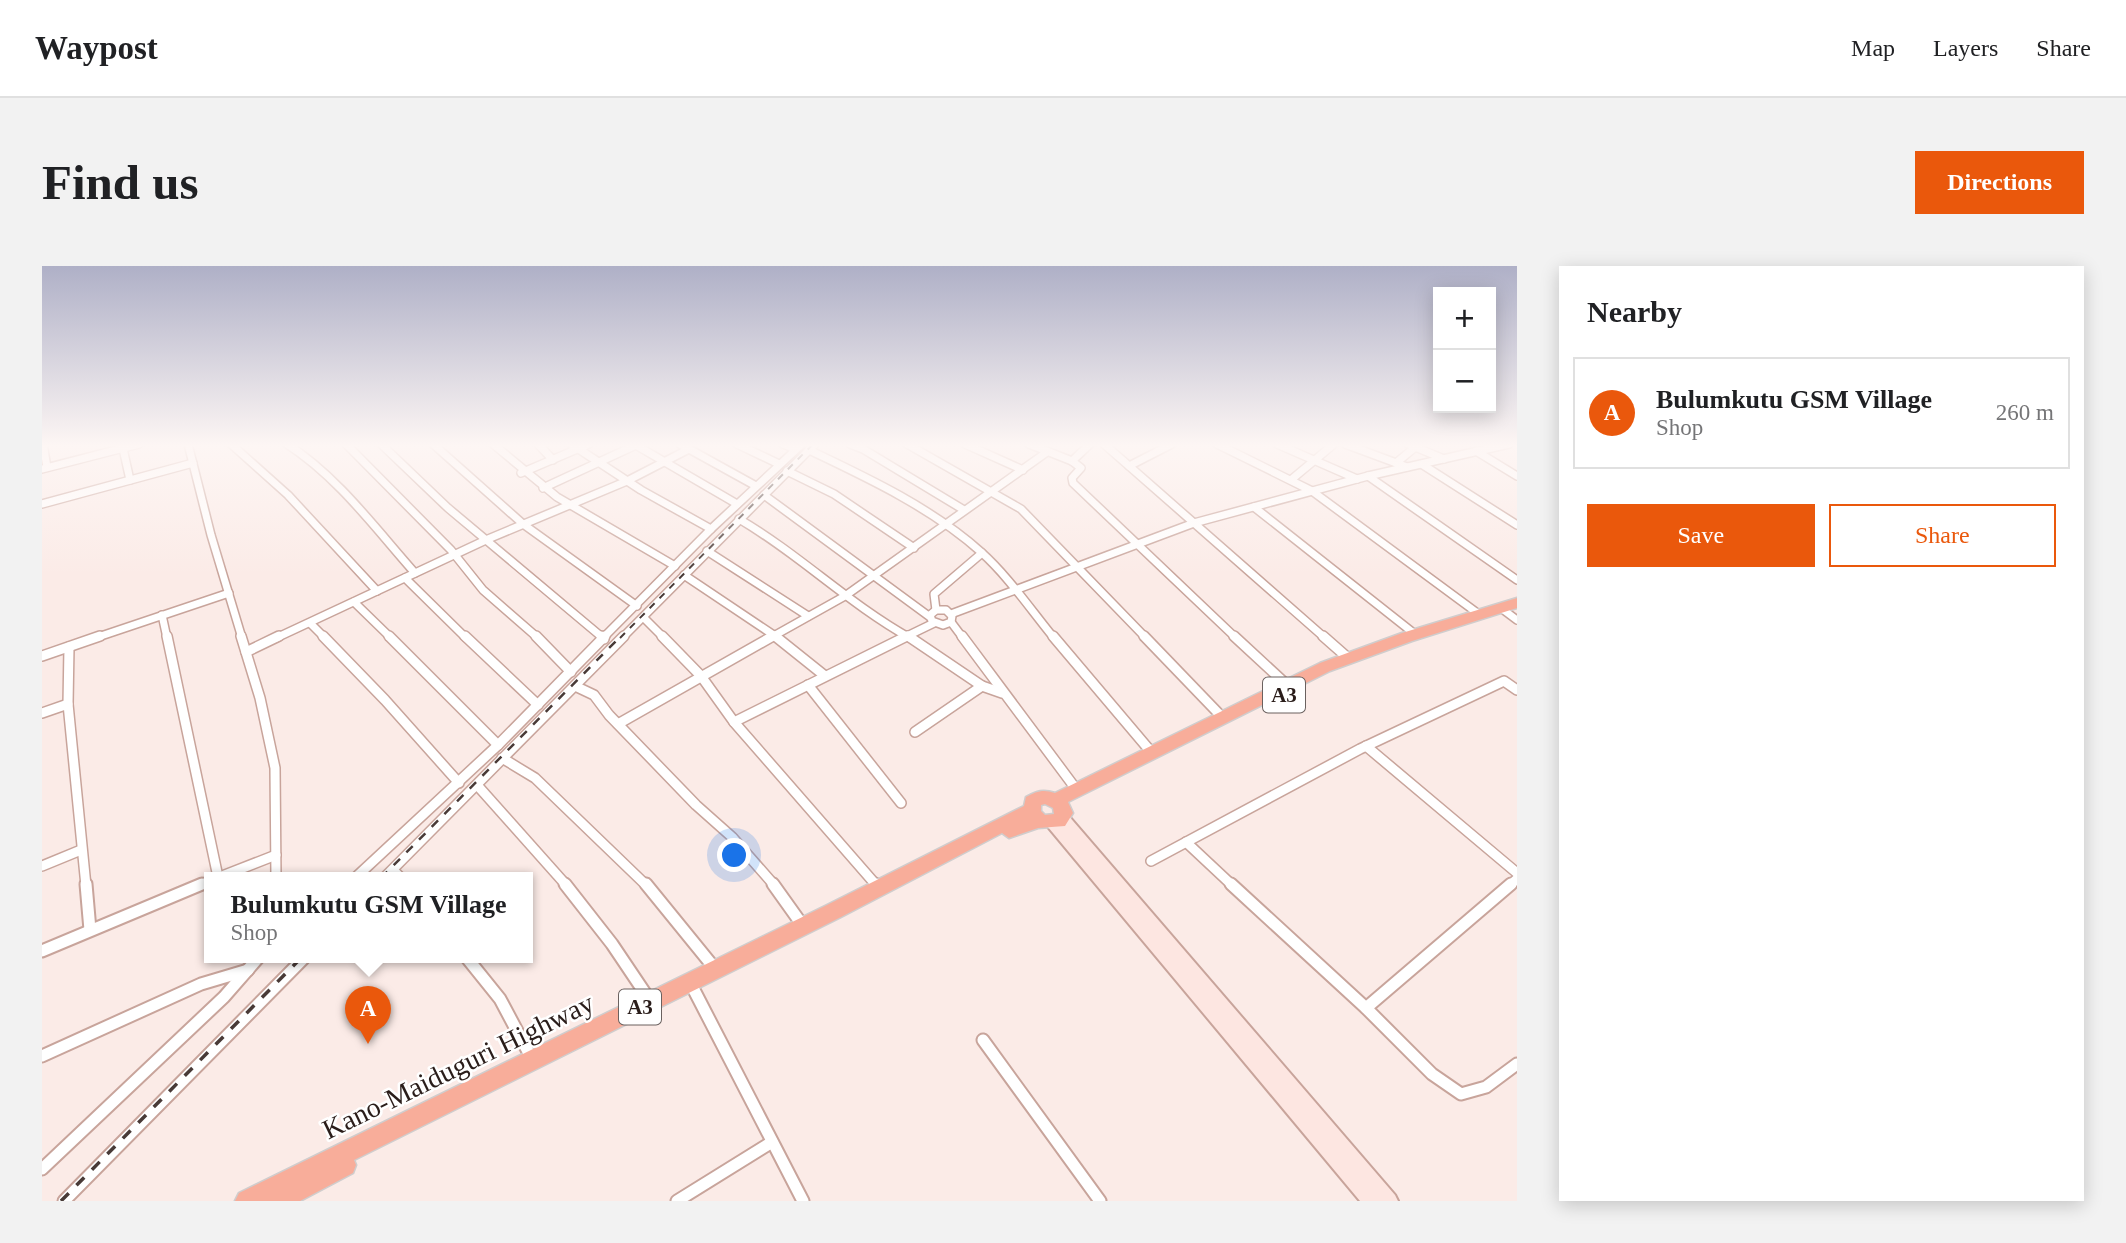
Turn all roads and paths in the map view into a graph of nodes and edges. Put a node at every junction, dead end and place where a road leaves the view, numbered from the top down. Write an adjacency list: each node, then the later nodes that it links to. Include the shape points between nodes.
1 (102, 488): 28 (street)
2 (199, 488): 54 (street)
3 (280, 488): 53 (street)
4 (340, 488): 47 (street)
5 (388, 488): 44 (street)
6 (427, 488): 39 (street)
7 (482, 488): 35 (street)
8 (543, 488): 30 (street)
9 (612, 488): 30 (street)
10 (639, 488): 38 (street)
11 (708, 488): 29 (street)
12 (754, 488): 29 (street)
13 (771, 488): 27 (street)
14 (821, 488): 41 (street)
15 (880, 488): 37 (street)
16 (927, 488): 32 (street)
17 (984, 488): 26 (street)
18 (998, 488): 26 (street)
19 (1078, 488): 40 (street)
20 (1153, 488): 34 (street)
21 (1306, 488): 25 (street)
22 (1325, 488): 25 (street)
23 (1383, 488): 51 (street)
24 (1458, 488): 36 (street)
25 (1312, 491): 31 (street); 61 (street)
26 (992, 492): 32 (street); 46 (street, via 1021,509)
27 (764, 495): 33 (street); 49 (street)
28 (42, 504)
29 (737, 504): 38 (street)
30 (569, 506): 35 (street); 45 (street)
31 (1254, 507): 34 (street); 67 (street)
32 (964, 510): 37 (street)
33 (739, 519): 42 (street); 55 (street, via 770,537)
34 (1194, 523): 40 (street); 74 (street)
35 (523, 524): 39 (street); 57 (street)
36 (1517, 525)
37 (943, 526): 41 (street); 43 (street)
38 (711, 529): 45 (street)
39 (488, 539): 44 (street); 70 (street)
40 (1136, 544): 46 (street); 79 (street)
41 (914, 548): 49 (street)
42 (707, 551): 48 (street); 62 (street)
43 (982, 553): 52 (street); 58 (street, via 934,594)
44 (454, 555): 47 (street); 75 (street, via 483,590)
45 (675, 566): 57 (street)
46 (1075, 566): 52 (street); 87 (street)
47 (415, 573): 50 (street)
48 (684, 575): 63 (street); 68 (street)
49 (875, 576): 55 (street); 65 (street)
50 (405, 578): 53 (street); 85 (street)
51 (1517, 580)
52 (1013, 590): 64 (street); 93 (street)
53 (377, 591): 56 (street)
54 (229, 593): 60 (street); 72 (street)
55 (845, 596): 62 (street); 69 (street)
56 (354, 602): 66 (street); 91 (street)
57 (637, 606): 70 (street)
58 (936, 610): 64 (street); 65 (street)
59 (1512, 611): 61 (highway, Kano-Maiduguri Highway / A3); 99 (highway, Kano-Maiduguri Highway / A3, via 1331,672)
60 (162, 615): 71 (street); 105 (street)
61 (1480, 615): 67 (highway, Kano-Maiduguri Highway / A3)
62 (808, 617): 68 (street)
63 (644, 618): 76 (street); 80 (street)
64 (951, 618): 65 (street, via 943,625); 83 (street)
65 (932, 620): 69 (street)
66 (310, 622): 72 (street); 95 (street)
67 (1416, 635): 74 (highway, Kano-Maiduguri Highway / A3)
68 (776, 636): 76 (street); 77 (street)
69 (907, 636): 77 (street); 81 (street)
70 (604, 639): 75 (street)
71 (69, 648): 73 (street); 84 (street)
72 (246, 652): 102 (street, via 275,768)
73 (42, 656)
74 (1348, 658): 79 (highway, Kano-Maiduguri Highway / A3)
75 (571, 672): 85 (street)
76 (701, 676): 88 (street); 89 (street)
77 (825, 677): 78 (street)
78 (808, 685): 88 (street); 98 (street)
79 (1287, 685): 87 (highway, Kano-Maiduguri Highway / A3)
80 (575, 686): 89 (street, via 594,695); 94 (street)
81 (982, 686): 83 (street); 90 (street)
82 (1517, 690): 92 (street, via 1504,681)
83 (1003, 692): 97 (street)
84 (68, 704): 86 (street); 101 (street)
85 (538, 705): 91 (street)
86 (42, 713)
87 (1222, 718): 93 (highway, Kano-Maiduguri Highway / A3)
88 (734, 722): 113 (street)
89 (618, 724): 115 (street, via 741,847 785,897)
90 (915, 732)
91 (498, 745): 95 (street)
92 (1366, 746): 100 (street); 110 (street)
93 (1152, 752): 97 (highway, Kano-Maiduguri Highway / A3)
94 (502, 758): 96 (street); 123 (street, via 536,778 644,882)
95 (459, 783): 108 (street)
96 (477, 785): 109 (street); 126 (street, via 576,897 624,957)
97 (1076, 789): 99 (highway, Kano-Maiduguri Highway / A3)
98 (901, 803)
99 (1051, 813): 113 (highway, Kano-Maiduguri Highway / A3); 114 (highway, Kano-Maiduguri Highway / A3); 140 (street); 141 (street)
100 (1186, 842): 103 (street); 127 (street)
101 (81, 850): 104 (street); 116 (street)
102 (276, 855): 106 (street); 107 (street)
103 (1152, 861)
104 (42, 866)
105 (216, 872)
106 (232, 872)
107 (276, 872)
108 (362, 872)
109 (396, 872)
110 (1517, 873)
111 (1517, 879): 127 (street)
112 (204, 883): 116 (street)
113 (879, 888): 114 (highway, Kano-Maiduguri Highway / A3)
114 (836, 914): 115 (highway, Kano-Maiduguri Highway / A3); 124 (highway, Kano-Maiduguri Highway / A3)
115 (803, 926): 123 (highway, Kano-Maiduguri Highway / A3)
116 (90, 930): 117 (street)
117 (42, 951)
118 (255, 963): 122 (street)
119 (261, 963): 125 (street)
120 (298, 963): 134 (street)
121 (471, 963): 130 (street, via 500,999)
122 (250, 970): 125 (street); 129 (street, via 201,984)
123 (716, 970): 126 (highway, Kano-Maiduguri Highway / A3)
124 (694, 990): 132 (street); 136 (highway, Kano-Maiduguri Highway / A3)
125 (224, 997): 133 (street)
126 (651, 1002): 130 (highway, Kano-Maiduguri Highway / A3)
127 (1366, 1008): 131 (street, via 1432,1074 1461,1094 1486,1087)
128 (983, 1040): 139 (street)
129 (42, 1056)
130 (533, 1061): 135 (highway, Kano-Maiduguri Highway / A3)
131 (1517, 1064)
132 (772, 1142): 137 (street); 138 (street)
133 (42, 1168)
134 (64, 1201)
135 (247, 1201)
136 (276, 1201)
137 (677, 1201)
138 (803, 1201)
139 (1100, 1201)
140 (1372, 1201)
141 (1389, 1201)

